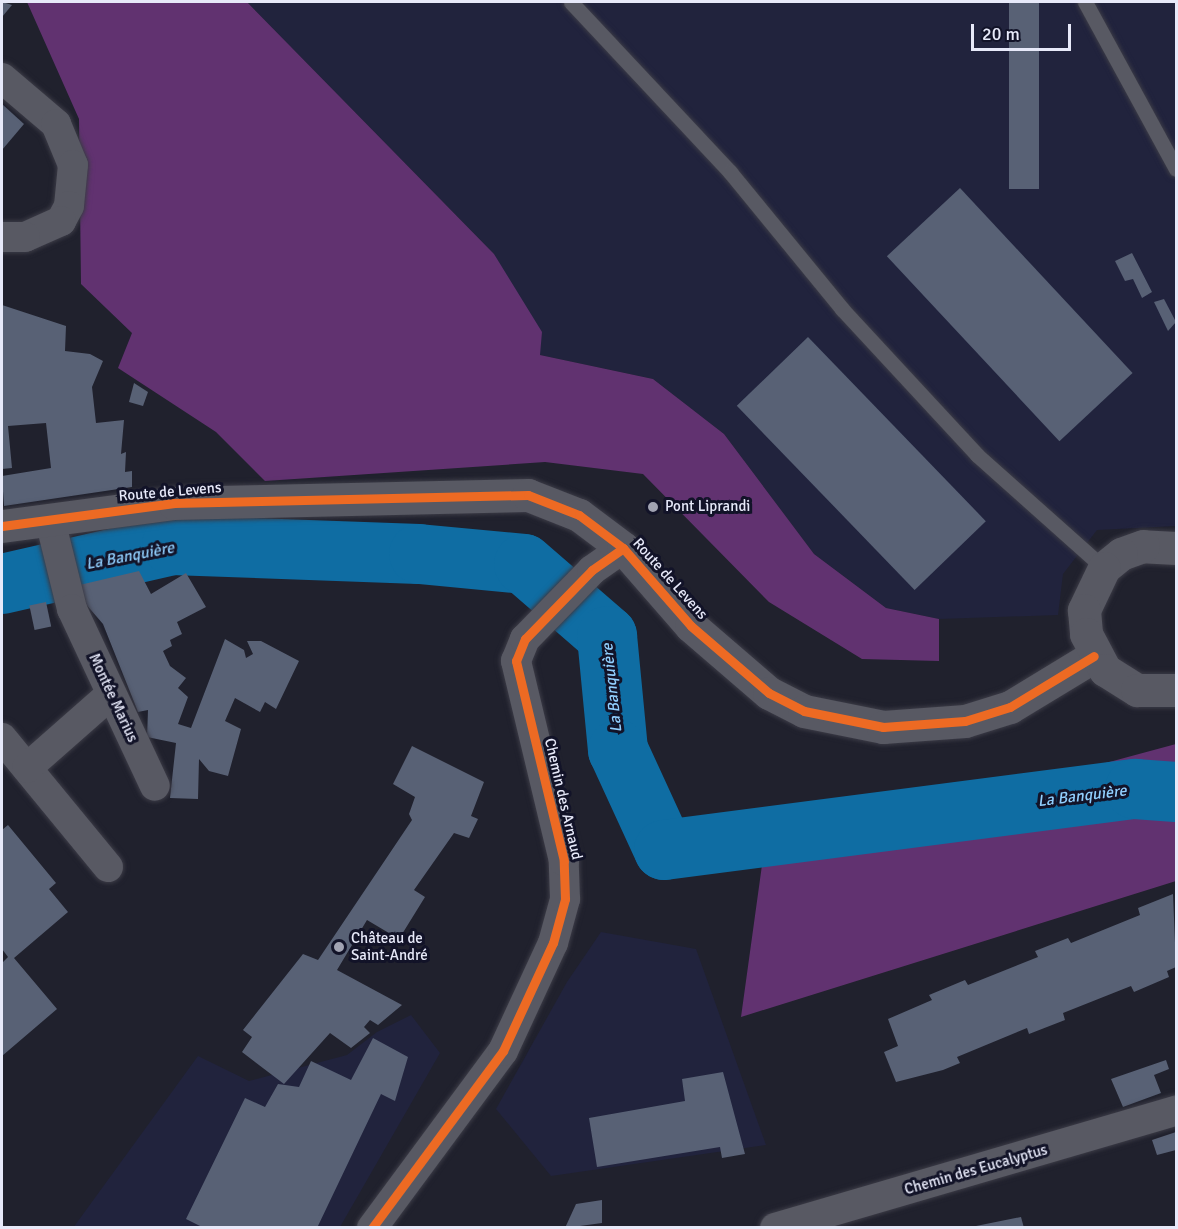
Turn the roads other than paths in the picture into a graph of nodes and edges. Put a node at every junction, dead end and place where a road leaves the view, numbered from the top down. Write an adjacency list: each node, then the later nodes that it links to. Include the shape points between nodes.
1 (571, 2): 10 (lane, via 730,172 842,309 977,455)
2 (1084, 2): 4 (lane)
3 (2, 78): 5 (street, via 56,124 73,165 69,206 61,221 25,237)
4 (1176, 170)
5 (2, 237)
6 (2, 526): 7 (street, Route de Levens)
7 (52, 531): 8 (street, Route de Levens, via 174,503 528,495 579,515); 13 (street, Montée Marius, via 72,609)
8 (623, 548): 11 (street, Route de Levens, via 728,663 769,693 837,720 883,728 965,721 1010,707); 19 (street, Chemin des Arnaud, via 592,570 525,639 518,669 564,861 565,899 553,943 503,1051)
9 (1176, 548): 10 (street, via 1143,546 1121,554)
10 (1104, 568): 11 (street, via 1084,610)
11 (1094, 656): 12 (street, via 1120,682 1137,690)
12 (1176, 690)
13 (111, 694): 15 (street); 16 (street, Montée Marius)
14 (2, 738): 15 (street)
15 (27, 768): 17 (street)
16 (154, 786)
17 (108, 867)
18 (1176, 1111): 20 (street, Chemin des Eucalyptus)
19 (372, 1227)
20 (775, 1227)

